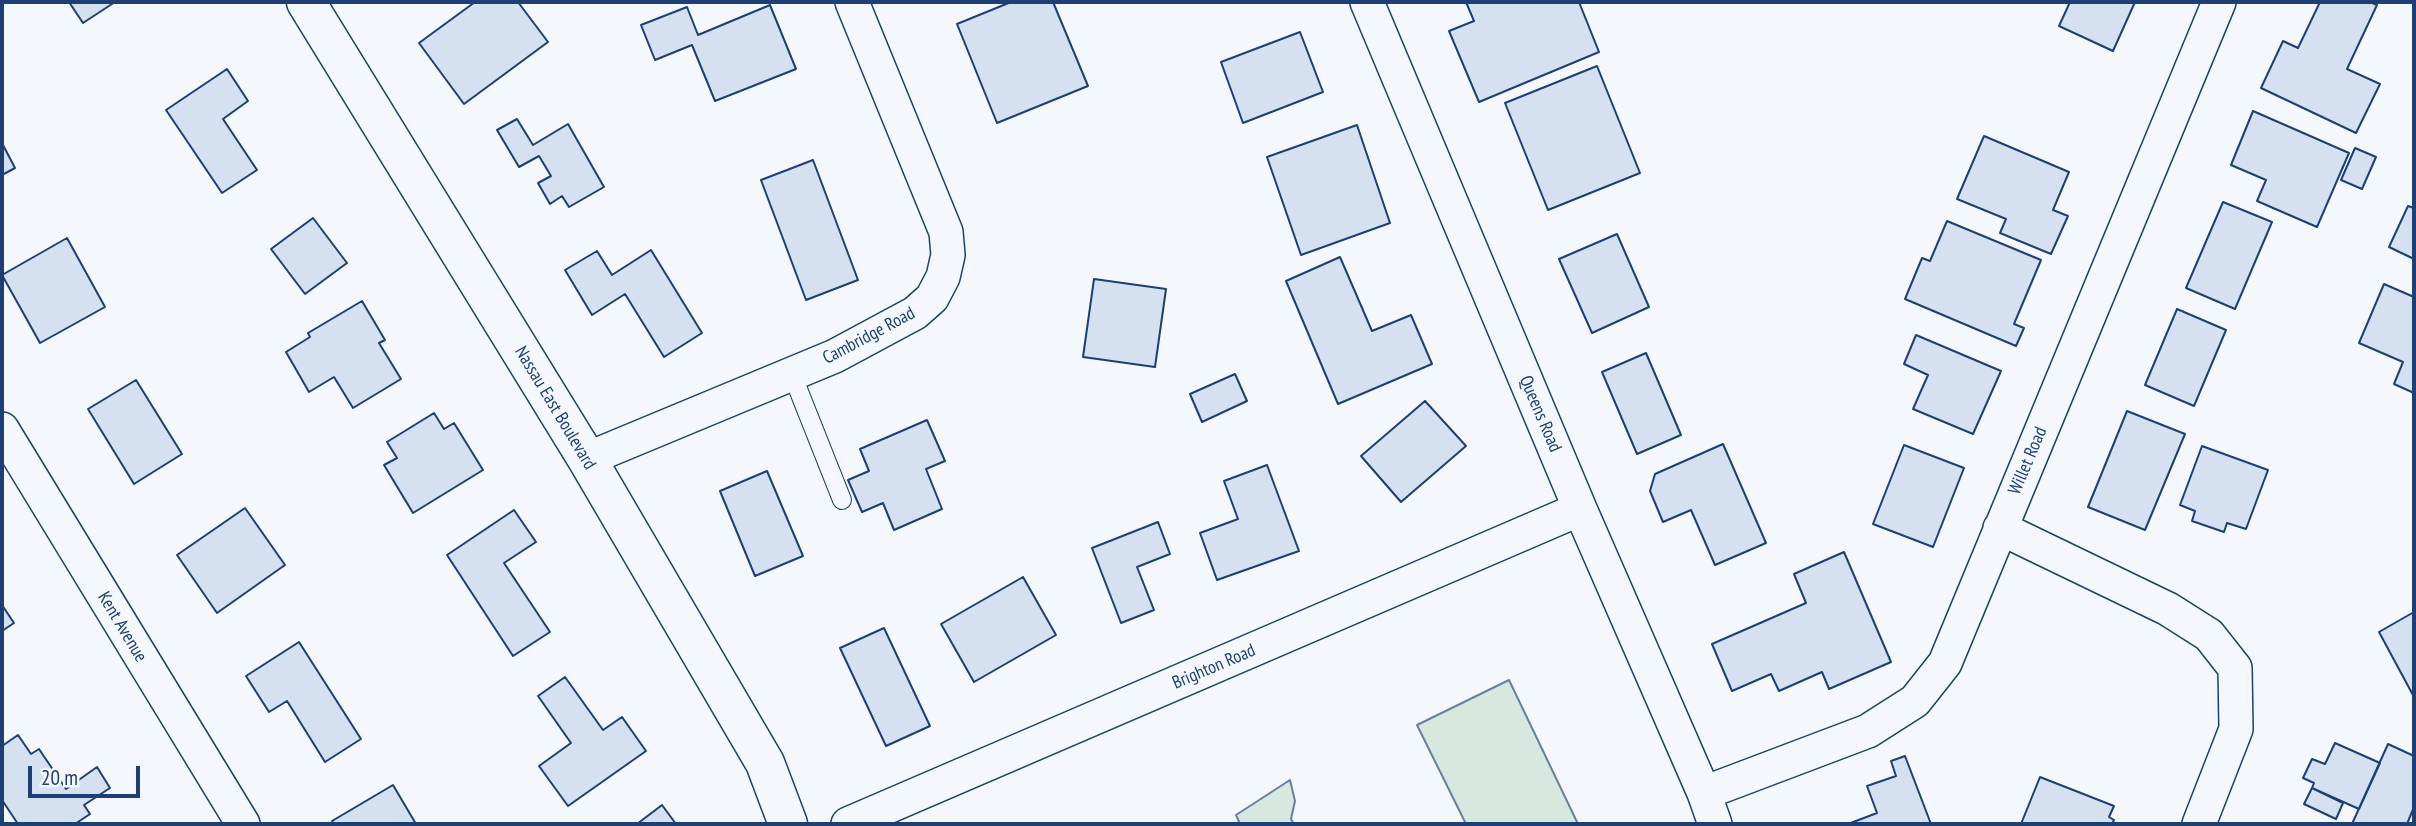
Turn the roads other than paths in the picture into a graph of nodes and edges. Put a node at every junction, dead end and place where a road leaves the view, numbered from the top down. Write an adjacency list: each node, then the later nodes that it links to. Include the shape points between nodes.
1 (306, 2): 7 (street, Nassau East Boulevard)
2 (852, 2): 5 (street, Cambridge Road, via 946,232 948,255 932,298 915,313)
3 (1367, 2): 9 (street, Queens Road)
4 (2219, 2): 10 (street, Willet Road)
5 (792, 374): 7 (street, Cambridge Road); 8 (lane)
6 (2, 429): 12 (street, Kent Avenue)
7 (587, 459): 13 (street, Nassau East Boulevard, via 765,762)
8 (842, 500)
9 (1580, 509): 11 (street, Queens Road); 14 (street, Brighton Road)
10 (2000, 528): 11 (street, Willet Road, via 1945,663 1915,701 1868,731); 16 (street, via 2168,609 2210,635 2235,668 2235,729)
11 (1704, 793): 15 (street, Queens Road)
12 (243, 824)
13 (788, 824)
14 (848, 824)
15 (1715, 824)
16 (2199, 824)

